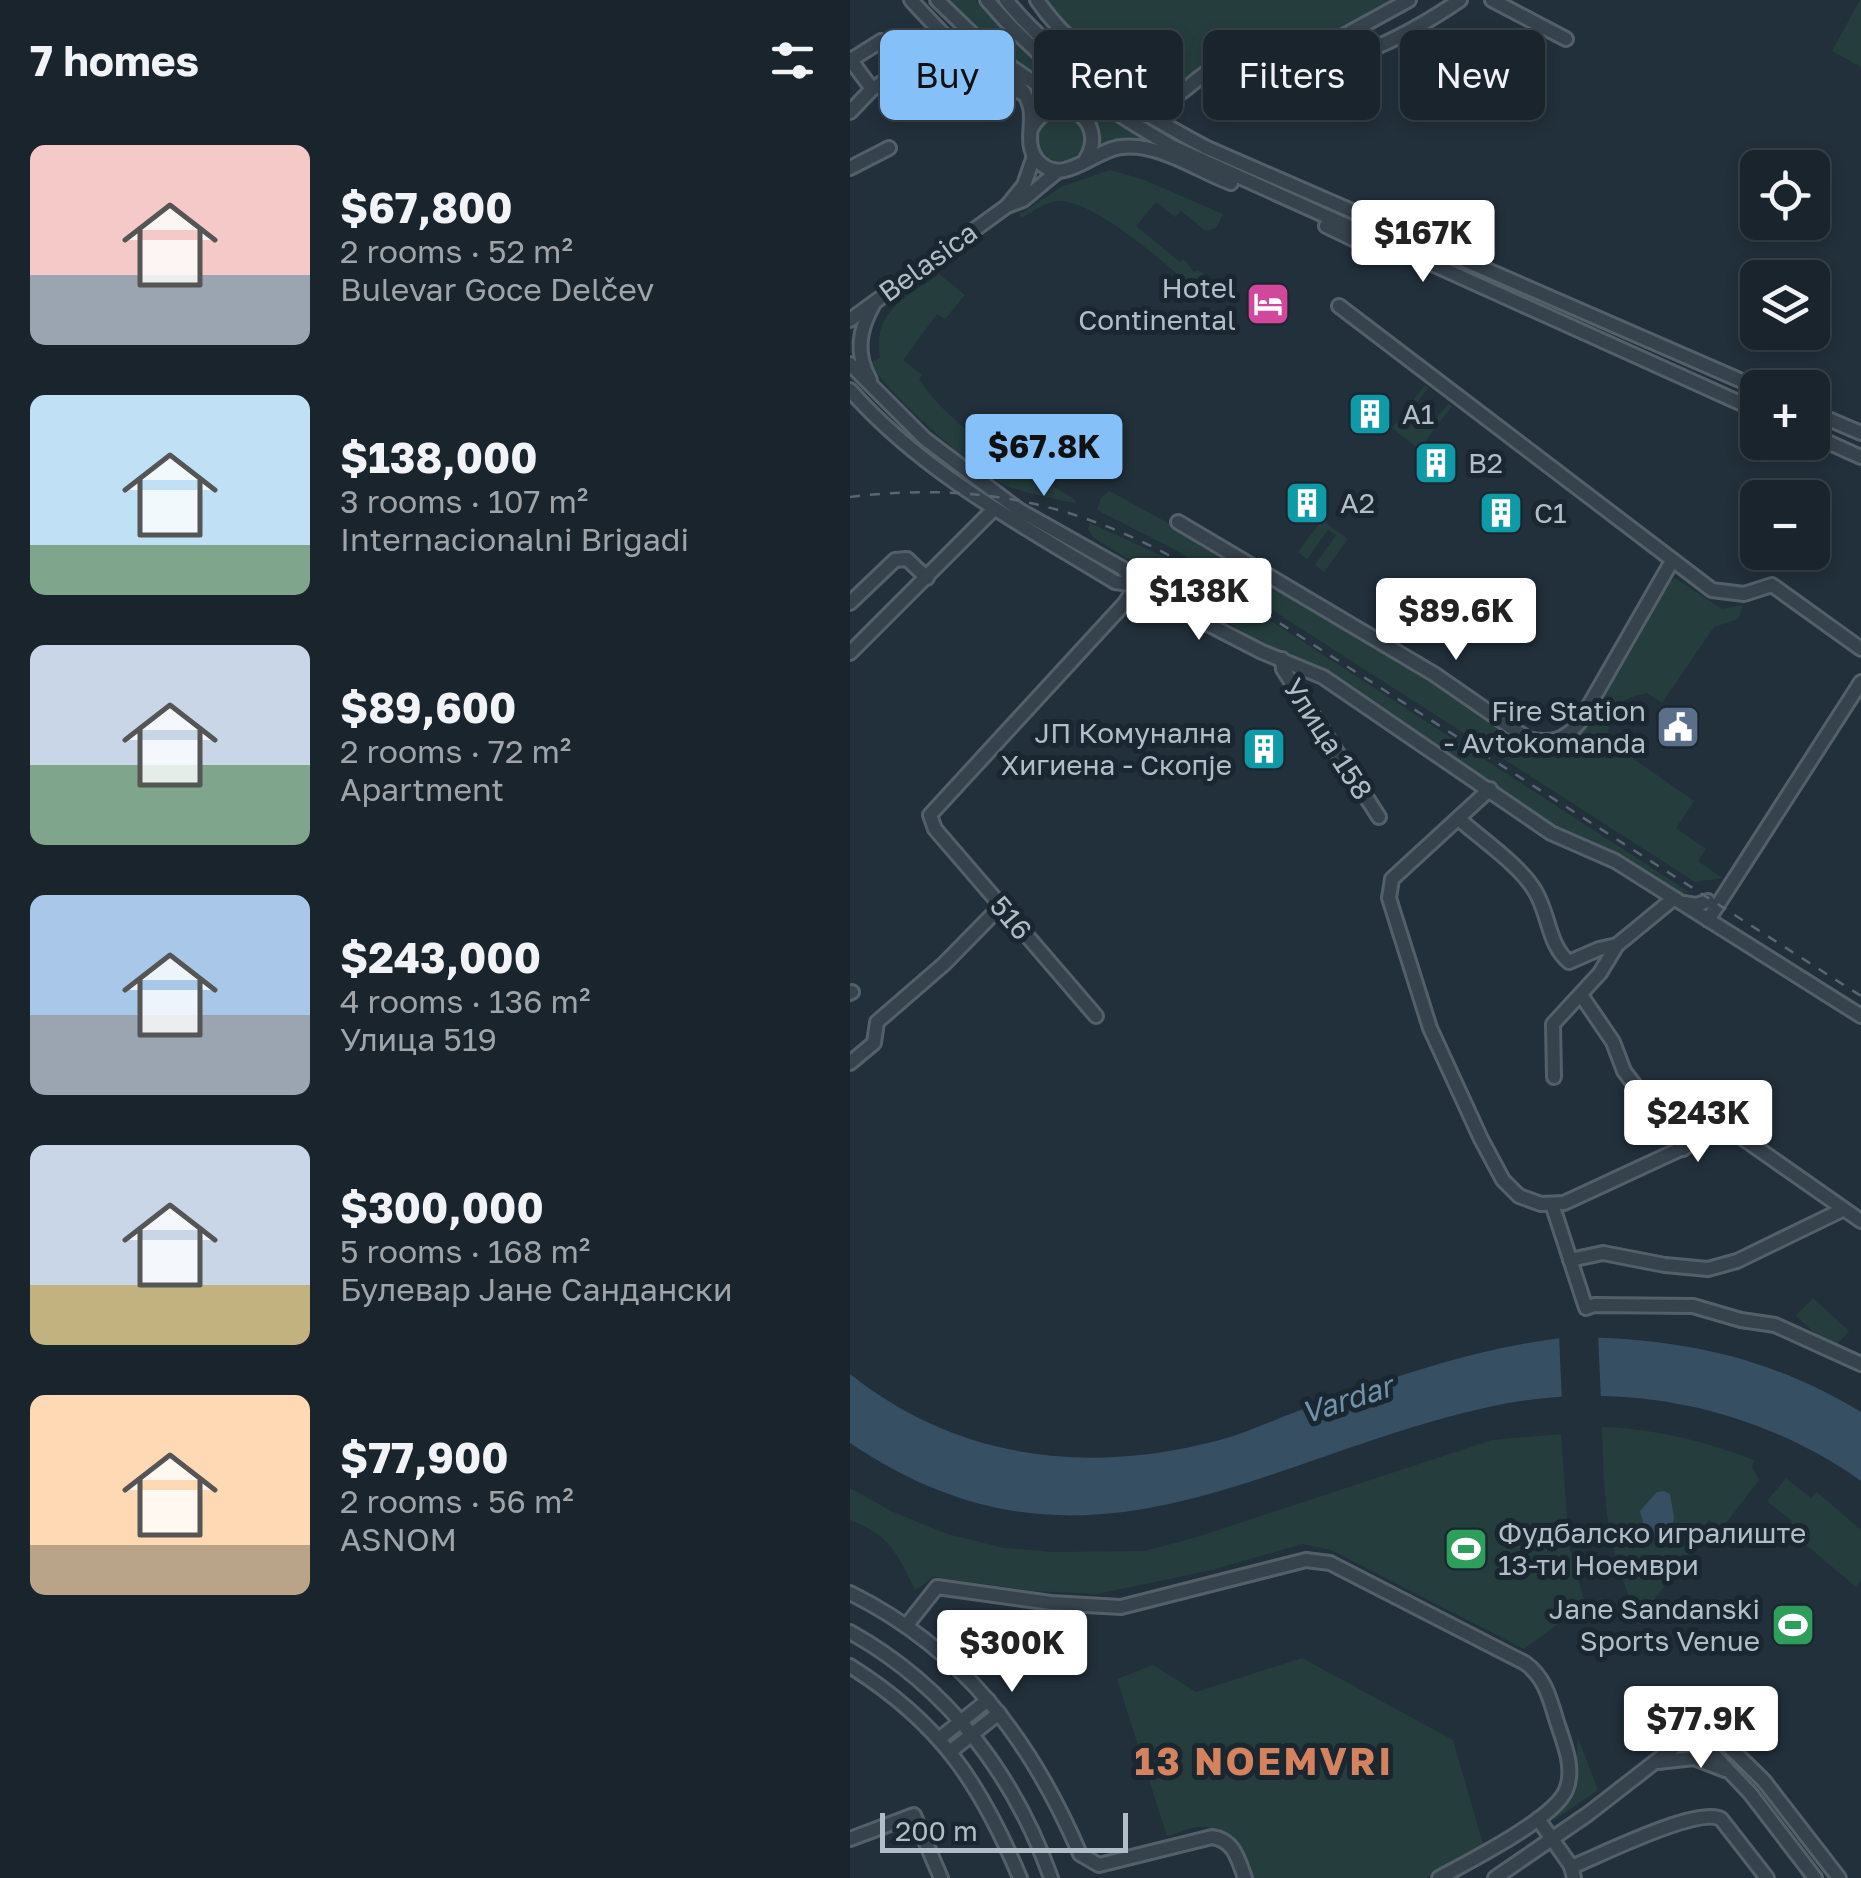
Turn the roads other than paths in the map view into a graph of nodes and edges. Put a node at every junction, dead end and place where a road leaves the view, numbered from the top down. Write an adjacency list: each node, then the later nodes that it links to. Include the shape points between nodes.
1 (911, 0): 10 (street)
2 (988, 0): 35 (street, via 1030,46 1117,116)
3 (1006, 0): 12 (street)
4 (1028, 0): 13 (street)
5 (1037, 0): 19 (street, via 1073,43 1148,97 1172,99)
6 (1409, 0): 14 (street)
7 (1460, 0): 17 (street)
8 (1492, 0): 15 (street)
9 (938, 1): 11 (street)
10 (938, 30)
11 (968, 30)
12 (1035, 30)
13 (1048, 30)
14 (1354, 30)
15 (1566, 40)
16 (880, 41): 18 (street)
17 (1380, 45)
18 (850, 59): 22 (street)
19 (1203, 75)
20 (880, 84): 22 (street)
21 (1014, 87): 24 (street)
22 (872, 89): 25 (street)
23 (1014, 90): 24 (street)
24 (1017, 92): 29 (street, via 1030,107)
25 (850, 112)
26 (1037, 120): 29 (street)
27 (1086, 120): 32 (street, via 1093,140)
28 (1155, 120): 42 (street)
29 (1031, 129): 31 (street)
30 (889, 148): 33 (street)
31 (1034, 156): 34 (street); 36 (street, Belasica)
32 (1085, 161): 34 (street); 35 (street, via 1137,146)
33 (850, 168)
34 (1058, 171): 36 (street, Belasica)
35 (1262, 190): 45 (street, via 1357,242)
36 (1007, 206): 37 (street, Belasica)
37 (873, 302): 38 (street); 40 (street, Belasica); 44 (street, via 860,343)
38 (850, 305)
39 (1340, 306): 52 (street)
40 (850, 320)
41 (850, 364): 44 (street)
42 (1740, 380)
43 (850, 390): 50 (street, via 912,449)
44 (878, 396): 54 (street, via 968,474 1122,568)
45 (1740, 403)
46 (1830, 420): 47 (street)
47 (1861, 433)
48 (1830, 443): 49 (street)
49 (1861, 457)
50 (994, 509): 53 (street); 54 (street, via 1115,582)
51 (1178, 522): 52 (street, via 1542,742 1560,740 1579,723)
52 (1672, 561): 56 (street, via 1726,594 1772,585)
53 (927, 578): 55 (street, via 908,559 895,560); 57 (street)
54 (1138, 585): 58 (street); 67 (street, 516, via 930,815)
55 (850, 603)
56 (1861, 650)
57 (850, 653)
58 (1282, 659): 61 (street, via 1323,677); 62 (street, Улица 158)
59 (1861, 682): 60 (street)
60 (1857, 697): 64 (street)
61 (1490, 790): 63 (street); 65 (street, via 1550,833 1615,861)
62 (1379, 818)
63 (1460, 819): 69 (street, via 1530,883 1565,960); 76 (street, via 1392,879 1395,925 1430,1028 1503,1180 1530,1202)
64 (1731, 883): 66 (street); 68 (street)
65 (1672, 900): 66 (street); 68 (street); 69 (street)
66 (1708, 901): 68 (street)
67 (1001, 906): 71 (street, 516); 73 (street, via 877,1022 874,1042)
68 (1705, 919): 72 (street)
69 (1617, 945): 70 (street)
70 (1581, 995): 74 (street, via 1553,1024); 75 (street, via 1624,1070)
71 (1096, 1016)
72 (1861, 1016)
73 (850, 1063)
74 (1554, 1077)
75 (1683, 1149): 76 (street); 77 (street, via 1719,1132 1737,1134)
76 (1552, 1204): 79 (street)
77 (1842, 1210): 78 (street); 79 (street, via 1708,1269 1603,1253)
78 (1861, 1221)
79 (1570, 1260): 80 (street, via 1586,1308 1693,1306 1774,1325)
80 (1861, 1364)
81 (850, 1593): 82 (street)
82 (906, 1626): 85 (street); 94 (street, via 937,1587 1122,1607 1306,1560 1330,1563 1537,1671 1569,1775 1559,1800)
83 (850, 1632): 87 (street, via 903,1667)
84 (850, 1666): 90 (street)
85 (988, 1700): 86 (street); 87 (street)
86 (999, 1713): 89 (street); 101 (street, via 1042,1775 1080,1854 1099,1865 1221,1838)
87 (961, 1720): 89 (street); 90 (street)
88 (1693, 1733): 92 (street); 93 (street); 106 (street, via 1705,1722 1764,1781)
89 (972, 1734): 91 (street); 100 (street, via 1020,1806)
90 (940, 1738): 91 (street)
91 (951, 1751): 99 (street)
92 (1656, 1762): 93 (street, via 1694,1758); 96 (street)
93 (1740, 1781): 105 (street)
94 (1538, 1819): 96 (street); 102 (street)
95 (850, 1839): 98 (street, via 914,1815)
96 (1550, 1840): 97 (street); 103 (street)
97 (1572, 1872): 104 (street, via 1711,1814)
98 (941, 1878)
99 (1020, 1878)
100 (1051, 1878)
101 (1245, 1878)
102 (1438, 1878)
103 (1496, 1878)
104 (1767, 1878)
105 (1816, 1878)
106 (1838, 1878)

